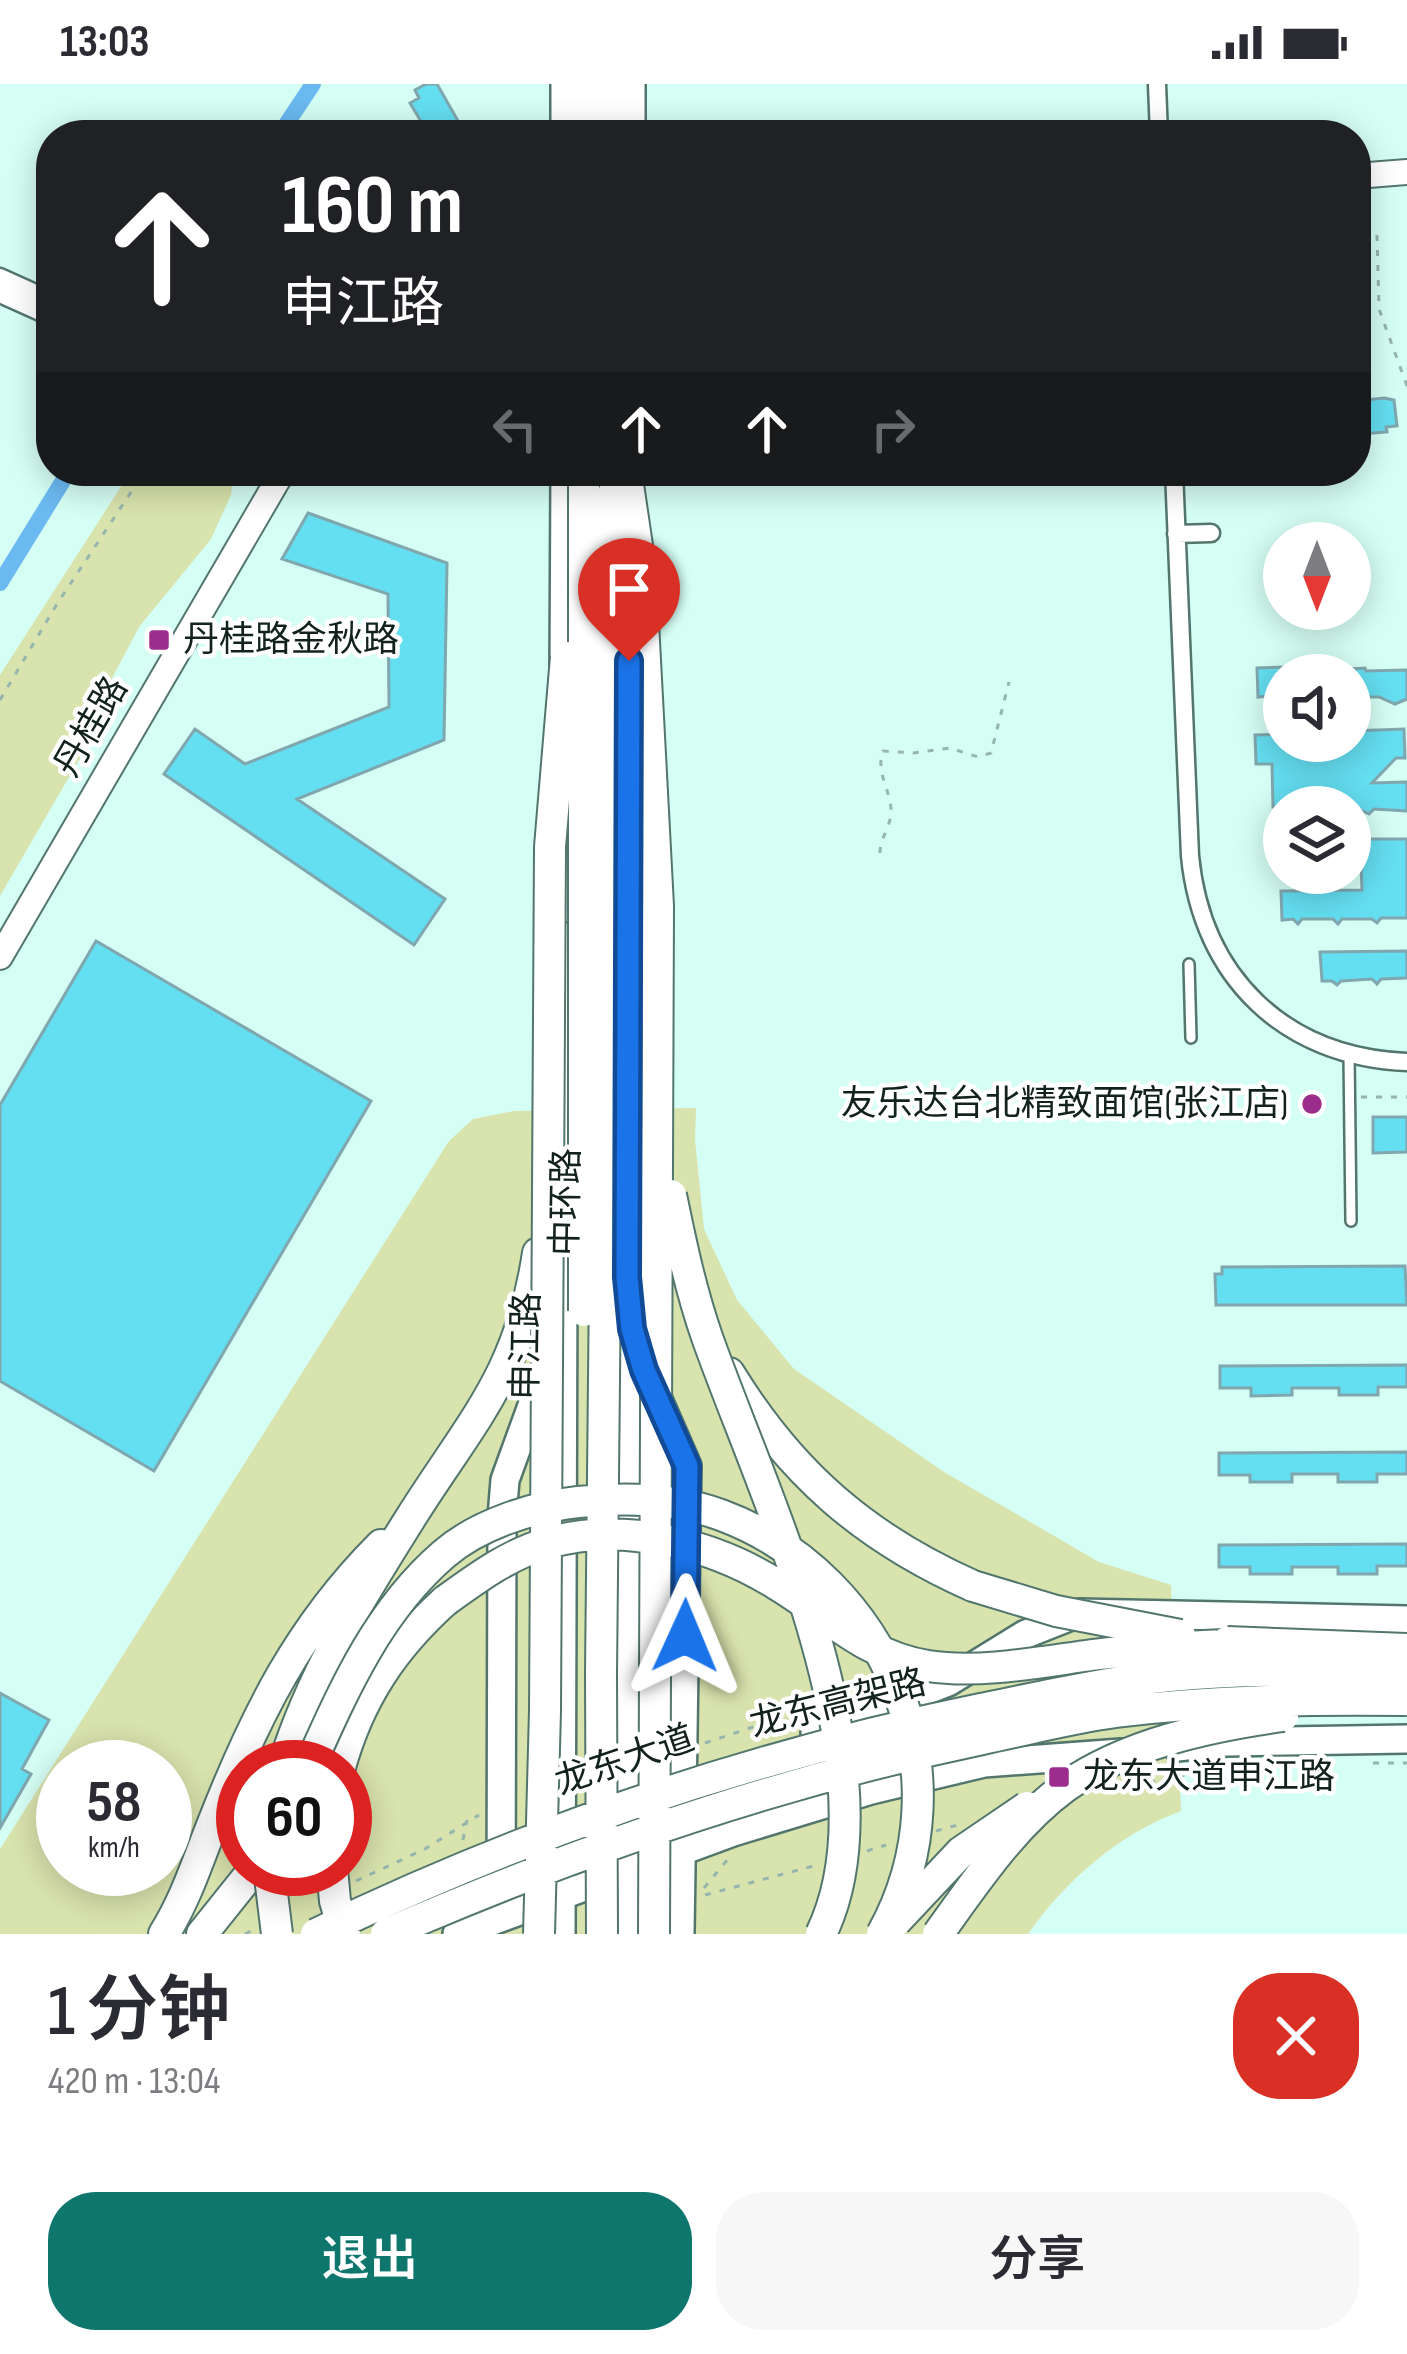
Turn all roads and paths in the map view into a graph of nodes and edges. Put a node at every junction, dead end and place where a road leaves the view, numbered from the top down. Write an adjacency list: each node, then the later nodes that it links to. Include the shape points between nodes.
1 (565, 84): 6 (main road)
2 (585, 84): 7 (highway)
3 (612, 84): 8 (highway)
4 (631, 84): 9 (main road)
5 (1157, 84): 10 (street)
6 (565, 120)
7 (585, 120)
8 (613, 120)
9 (631, 120)
10 (1158, 120)
11 (1371, 167): 12 (street)
12 (1407, 168): 13 (street)
13 (1371, 174)
14 (1377, 235): 19 (path, via 1379,308)
15 (0, 277): 16 (street)
16 (36, 293)
17 (0, 294): 18 (street)
18 (36, 310)
19 (1407, 386)
20 (135, 486): 33 (path)
21 (264, 486): 35 (street, 丹桂路)
22 (274, 486): 36 (street, 丹桂路)
23 (585, 486): 44 (highway, bridge, via 550,847)
24 (586, 486): 47 (main road, 申江路)
25 (586, 486): 94 (highway, 中环路, bridge)
26 (586, 486): 95 (highway, 中环路, bridge)
27 (628, 486): 46 (main road)
28 (630, 486): 43 (highway, bridge, via 658,906)
29 (1175, 486): 31 (street)
30 (1211, 533): 31 (street)
31 (1177, 534): 39 (street, via 1198,909 1252,998 1300,1034)
32 (1009, 682): 34 (path, via 991,753 883,751 891,819)
33 (0, 700)
34 (880, 853)
35 (0, 940)
36 (0, 957)
37 (1189, 964): 38 (lane)
38 (1191, 1038)
39 (1349, 1055): 40 (street); 41 (lane)
40 (1407, 1062)
41 (1349, 1097): 42 (path); 45 (lane)
42 (1407, 1097)
43 (658, 1109): 48 (highway, bridge, via 681,1244); 97 (highway, bridge)
44 (545, 1205): 49 (highway, bridge, via 518,1345); 92 (highway, bridge)
45 (1351, 1221)
46 (627, 1277): 60 (main road, via 644,1370 687,1466); 66 (main road)
47 (563, 1328): 67 (main road, via 505,1480); 68 (main road, 申江路)
48 (708, 1340): 51 (highway, bridge, via 784,1454 833,1502 917,1561 1056,1612); 99 (highway, bridge, via 827,1677 842,1852)
49 (415, 1511): 57 (highway, via 327,1654); 85 (highway, via 342,1584 279,1675)
50 (1407, 1620): 64 (main road, 龙东大道, via 1079,1613 862,1718)
51 (1247, 1644): 52 (highway, bridge); 59 (highway, bridge, via 931,1666 865,1646 776,1584 720,1557 667,1540 604,1534 529,1551 445,1601 378,1675)
52 (1407, 1649)
53 (1407, 1672): 88 (highway, 龙东高架路, bridge, via 1174,1676 878,1730 624,1808)
54 (825, 1704): 60 (path)
55 (1407, 1704): 65 (highway, bridge, via 1226,1724 1155,1746); 90 (highway, 龙东高架路, bridge, via 1175,1705 884,1759 633,1836)
56 (1407, 1739): 73 (main road, via 1226,1742 984,1763 780,1815)
57 (294, 1740)
58 (322, 1740): 100 (highway, bridge, via 363,1652 402,1597 447,1552 492,1526 551,1505 621,1497 719,1514 784,1546 831,1584 891,1670 913,1730 916,1820)
59 (348, 1740)
60 (682, 1750): 64 (main road)
61 (1371, 1762): 63 (path)
62 (1313, 1763): 65 (path, via 1227,1767)
63 (1407, 1763)
64 (682, 1779): 66 (main road, 龙东大道); 73 (main road)
65 (1077, 1791): 100 (highway, bridge, via 1011,1815 961,1852); 101 (highway, bridge, via 1019,1829)
66 (630, 1798): 68 (main road, 龙东大道); 77 (main road)
67 (502, 1807): 72 (main road); 76 (path)
68 (564, 1821): 72 (main road, 龙东大道); 78 (main road, 申江路)
69 (963, 1823): 70 (path)
70 (923, 1835)
71 (903, 1840): 74 (path)
72 (502, 1843): 83 (main road); 84 (main road, 龙东大道)
73 (681, 1850): 77 (main road); 82 (main road)
74 (862, 1852)
75 (825, 1863): 82 (path)
76 (372, 1867)
77 (629, 1870): 78 (main road); 96 (main road)
78 (562, 1895): 83 (main road); 93 (main road, 申江路)
79 (235, 1896): 86 (highway)
80 (272, 1896): 84 (highway, bridge)
81 (335, 1896): 89 (highway, bridge)
82 (681, 1899): 98 (main road)
83 (501, 1926): 91 (main road)
84 (276, 1931): 87 (path)
85 (164, 1934)
86 (202, 1934)
87 (245, 1934)
88 (316, 1934)
89 (345, 1934)
90 (386, 1934)
91 (457, 1934)
92 (539, 1934)
93 (561, 1934)
94 (585, 1934)
95 (602, 1934)
96 (629, 1934)
97 (654, 1934)
98 (680, 1934)
99 (821, 1934)
100 (883, 1934)
101 (938, 1934)

